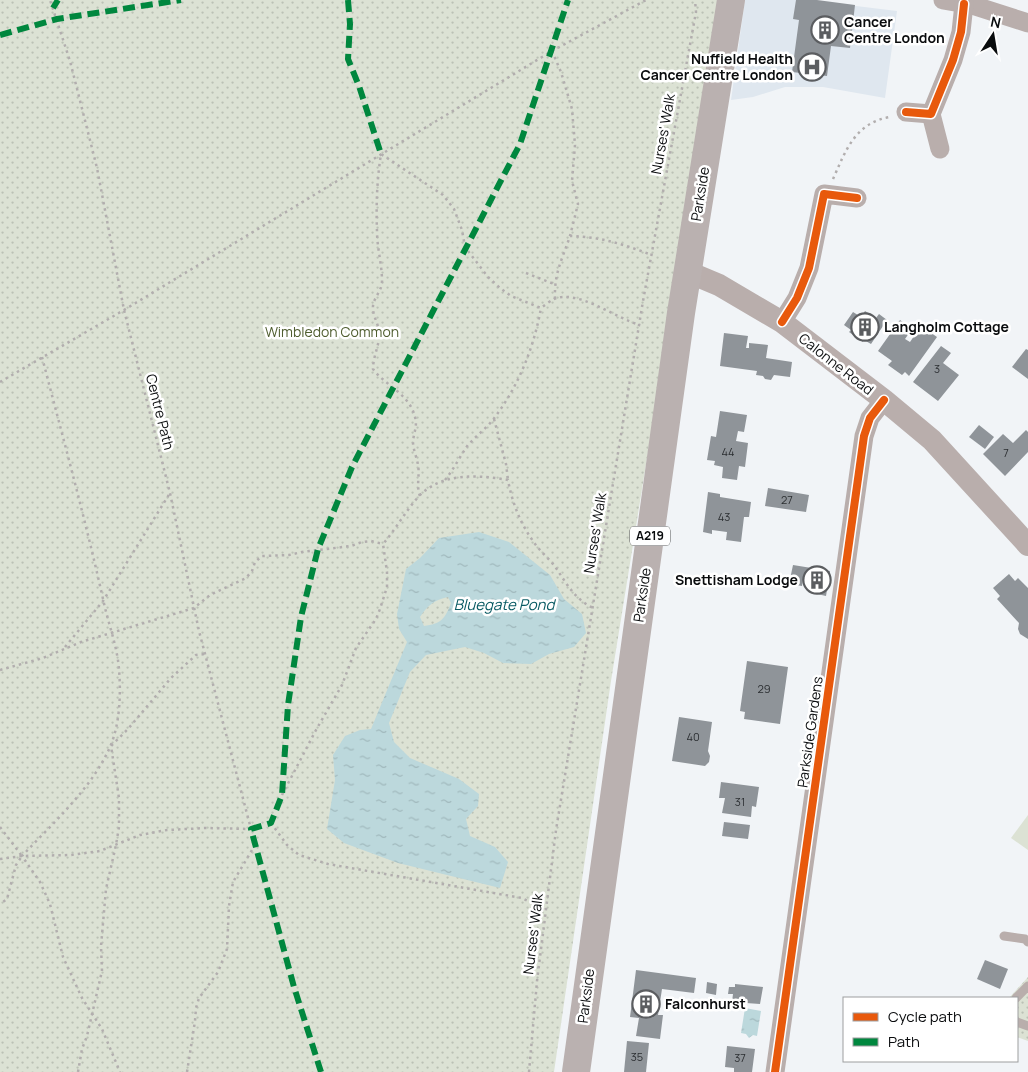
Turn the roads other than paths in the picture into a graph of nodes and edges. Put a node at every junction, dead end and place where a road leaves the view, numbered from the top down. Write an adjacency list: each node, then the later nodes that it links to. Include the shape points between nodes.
1 (731, 0): 9 (main road, Parkside / A219)
2 (943, 0): 3 (street)
3 (970, 3): 4 (street); 6 (street, via 954,60)
4 (1028, 23)
5 (906, 112): 6 (street)
6 (931, 114): 7 (street)
7 (940, 149)
8 (857, 198): 10 (street, via 824,194 809,268 797,298)
9 (688, 272): 10 (street, Calonne Road, via 719,284); 17 (main road, Parkside / A219)
10 (782, 322): 11 (street, Calonne Road)
11 (884, 400): 12 (street, Calonne Road, via 932,440); 18 (street, Parkside Gardens, via 870,418 864,436)
12 (1028, 545)
13 (1004, 936): 14 (lane)
14 (1028, 942)
15 (1028, 986): 16 (lane)
16 (1017, 997)
17 (576, 1072)
18 (775, 1072)

